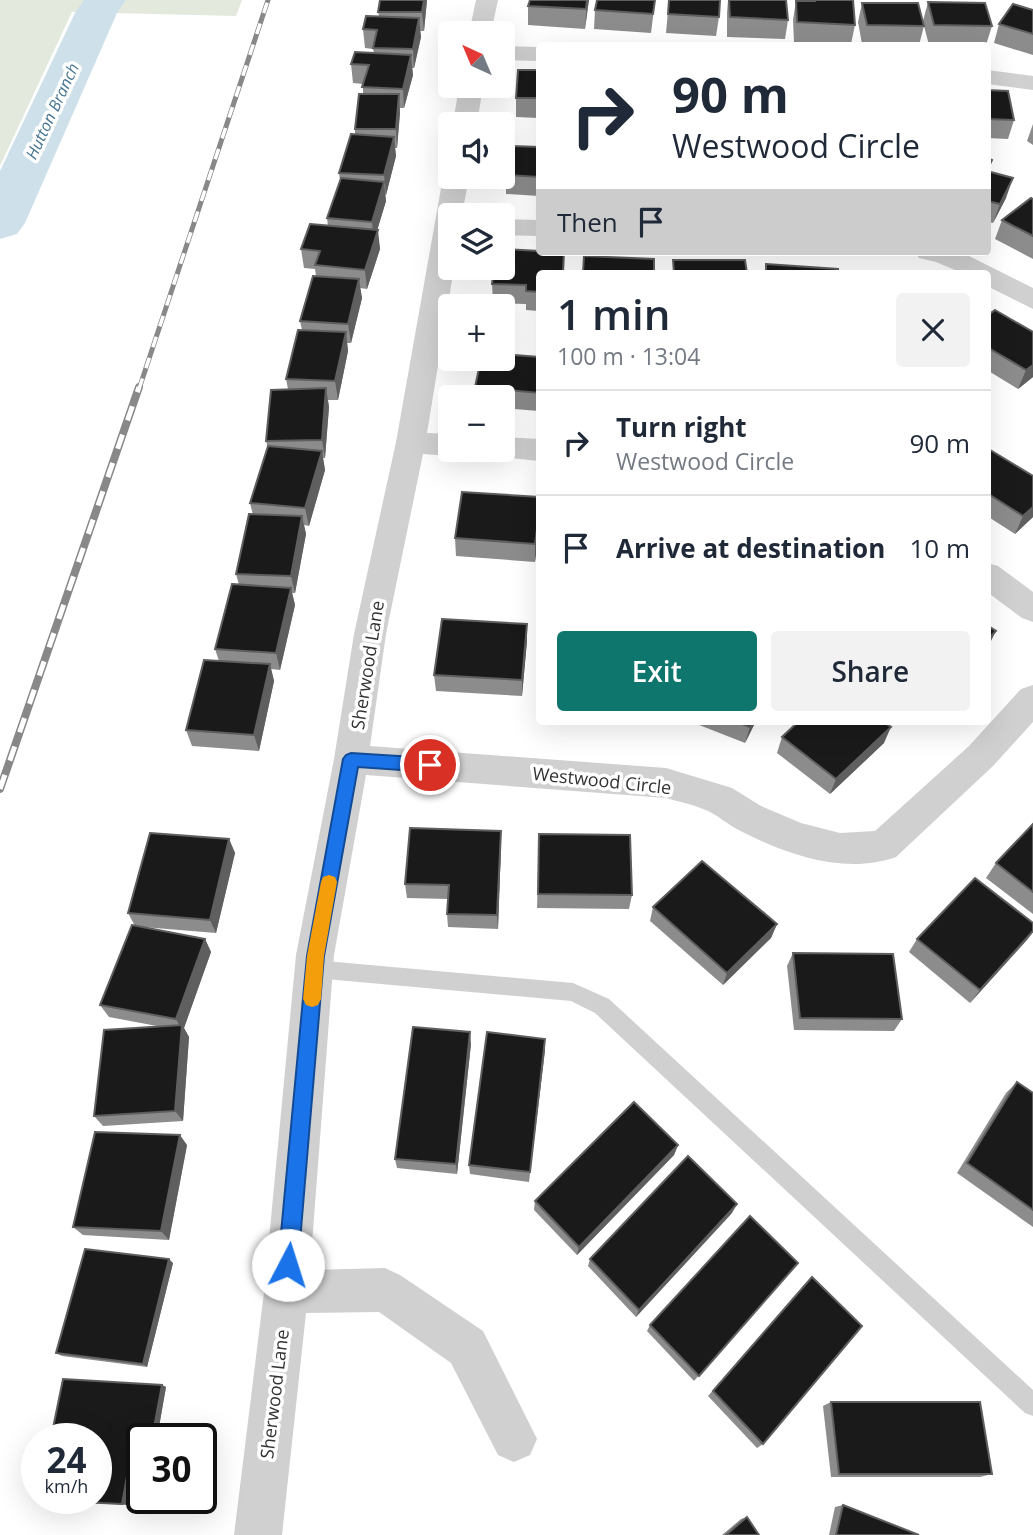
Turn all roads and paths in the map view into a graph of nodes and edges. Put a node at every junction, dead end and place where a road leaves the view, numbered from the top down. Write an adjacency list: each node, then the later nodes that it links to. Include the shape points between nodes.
1 (487, 0): 2 (street)
2 (483, 21)
3 (515, 53): 4 (street)
4 (536, 54)
5 (991, 78): 6 (street)
6 (1033, 83)
7 (515, 227): 8 (street)
8 (536, 228)
9 (946, 256): 10 (street)
10 (977, 270)
11 (991, 277): 13 (street)
12 (439, 280): 14 (street, Sherwood Lane)
13 (1033, 300)
14 (411, 442): 15 (street); 21 (street, Sherwood Lane, via 370,634)
15 (438, 444)
16 (515, 449): 17 (street)
17 (536, 450)
18 (991, 578): 19 (street)
19 (1033, 609)
20 (1033, 699): 21 (street, Westwood Circle, via 981,756 883,846 840,849 796,838 719,799 666,783)
21 (351, 759): 22 (street, Sherwood Lane)
22 (314, 969): 23 (street, Sherwood Lane); 24 (lane, via 573,992 602,1006)
23 (286, 1292): 25 (street, via 386,1290 467,1347); 26 (street, Sherwood Lane)
24 (1033, 1405)
25 (514, 1439)
26 (258, 1535)

